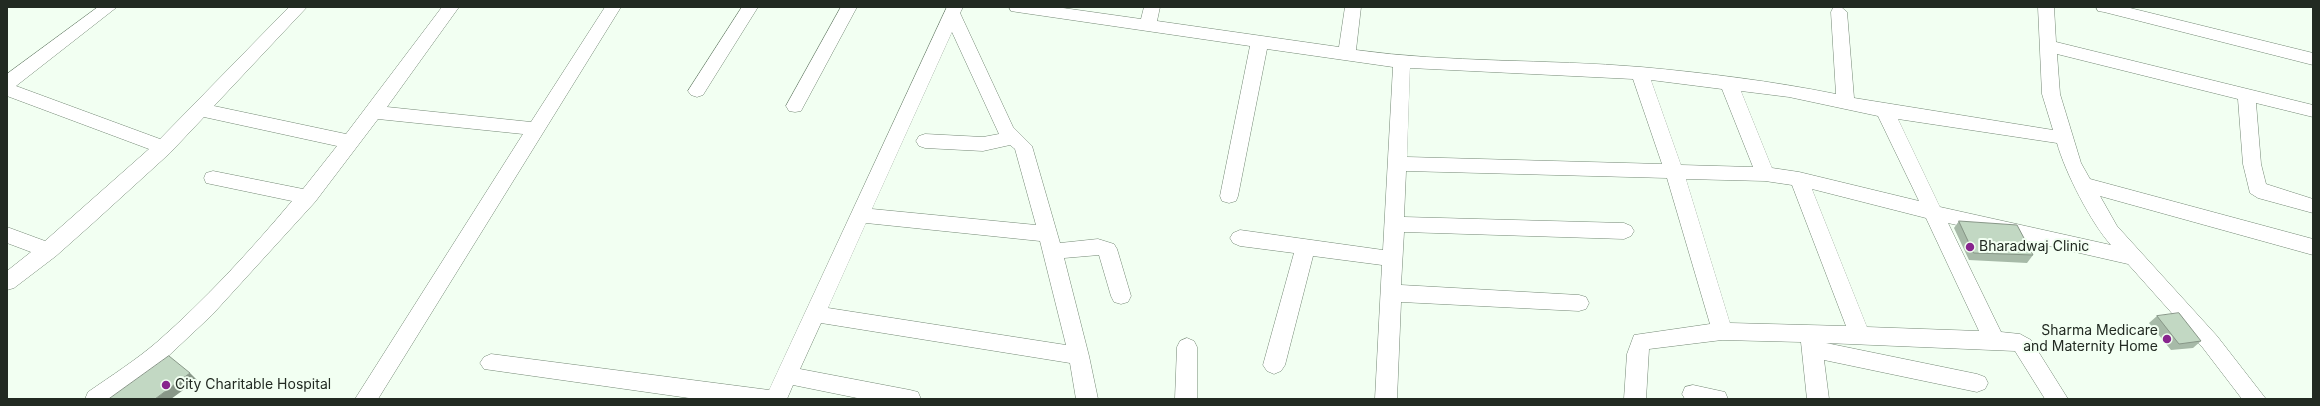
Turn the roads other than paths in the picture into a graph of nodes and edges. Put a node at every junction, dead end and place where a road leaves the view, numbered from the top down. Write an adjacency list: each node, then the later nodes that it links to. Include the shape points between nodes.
1 (109, 7): 21 (street)
2 (299, 7): 28 (street)
3 (451, 7): 31 (street)
4 (613, 7): 32 (street)
5 (750, 7): 24 (street)
6 (849, 7): 27 (street)
7 (1017, 7): 14 (street)
8 (1152, 7): 14 (street)
9 (1352, 7): 17 (street)
10 (2046, 7): 16 (street)
11 (2104, 7): 18 (street)
12 (953, 10): 33 (street, via 1006,131); 48 (street)
13 (1839, 12): 26 (street)
14 (1148, 25): 15 (street)
15 (1260, 41): 17 (street); 44 (street)
16 (2048, 46): 25 (street); 34 (street, via 2051,94)
17 (1347, 54): 19 (street)
18 (2313, 58)
19 (1402, 62): 20 (street); 38 (street)
20 (1640, 73): 22 (street); 39 (street)
21 (7, 83)
22 (1729, 84): 26 (street, via 1788,91); 40 (street)
23 (7, 88): 37 (street)
24 (696, 91)
25 (2247, 95): 30 (street); 46 (street, via 2252,164 2257,188 2265,193)
26 (1845, 102): 29 (street)
27 (795, 106)
28 (201, 110): 36 (street); 37 (street)
29 (1885, 110): 34 (street); 47 (street)
30 (2313, 111)
31 (374, 112): 32 (street); 36 (street)
32 (535, 129): 76 (street)
33 (1013, 138): 35 (street, via 983,144); 53 (street, via 1024,146)
34 (2064, 138): 43 (street, via 2072,163)
35 (925, 141)
36 (352, 142): 45 (street)
37 (164, 148): 56 (street)
38 (1397, 164): 39 (street); 49 (street)
39 (1674, 171): 40 (street); 64 (street)
40 (1765, 174): 42 (street)
41 (213, 178): 45 (street)
42 (1799, 178): 47 (street); 65 (street)
43 (2083, 184): 55 (street); 57 (street, via 2110,232)
44 (1229, 196)
45 (308, 197): 75 (street, via 247,266 163,348)
46 (2313, 206)
47 (1936, 213): 57 (street); 66 (street)
48 (859, 215): 53 (street); 63 (street)
49 (1394, 224): 50 (street); 58 (street)
50 (1624, 231)
51 (7, 235): 56 (street)
52 (1240, 238): 54 (street)
53 (1050, 243): 61 (street, via 1108,249); 69 (street)
54 (1305, 247): 58 (street); 71 (street)
55 (2313, 247)
56 (48, 251): 59 (street)
57 (2134, 258): 87 (street, via 2210,342)
58 (1392, 259): 60 (street)
59 (7, 282)
60 (1391, 293): 62 (street); 82 (street)
61 (1121, 296)
62 (1579, 303)
63 (814, 314): 69 (street); 72 (street)
64 (1722, 331): 67 (street); 83 (street, via 1641,341 1637,354)
65 (1860, 335): 66 (street); 67 (street)
66 (1994, 340): 86 (street, via 2020,343 2024,346)
67 (1811, 342): 73 (street); 85 (street)
68 (1187, 347): 81 (street)
69 (1079, 356): 80 (street)
70 (491, 363): 77 (street)
71 (1274, 365)
72 (786, 375): 78 (street); 79 (street)
73 (1978, 383)
74 (1693, 394): 84 (street)
75 (96, 399)
76 (366, 399)
77 (767, 399)
78 (776, 399)
79 (910, 399)
80 (1087, 399)
81 (1186, 399)
82 (1386, 399)
83 (1636, 399)
84 (1717, 399)
85 (1818, 399)
86 (2057, 399)
87 (2255, 399)

